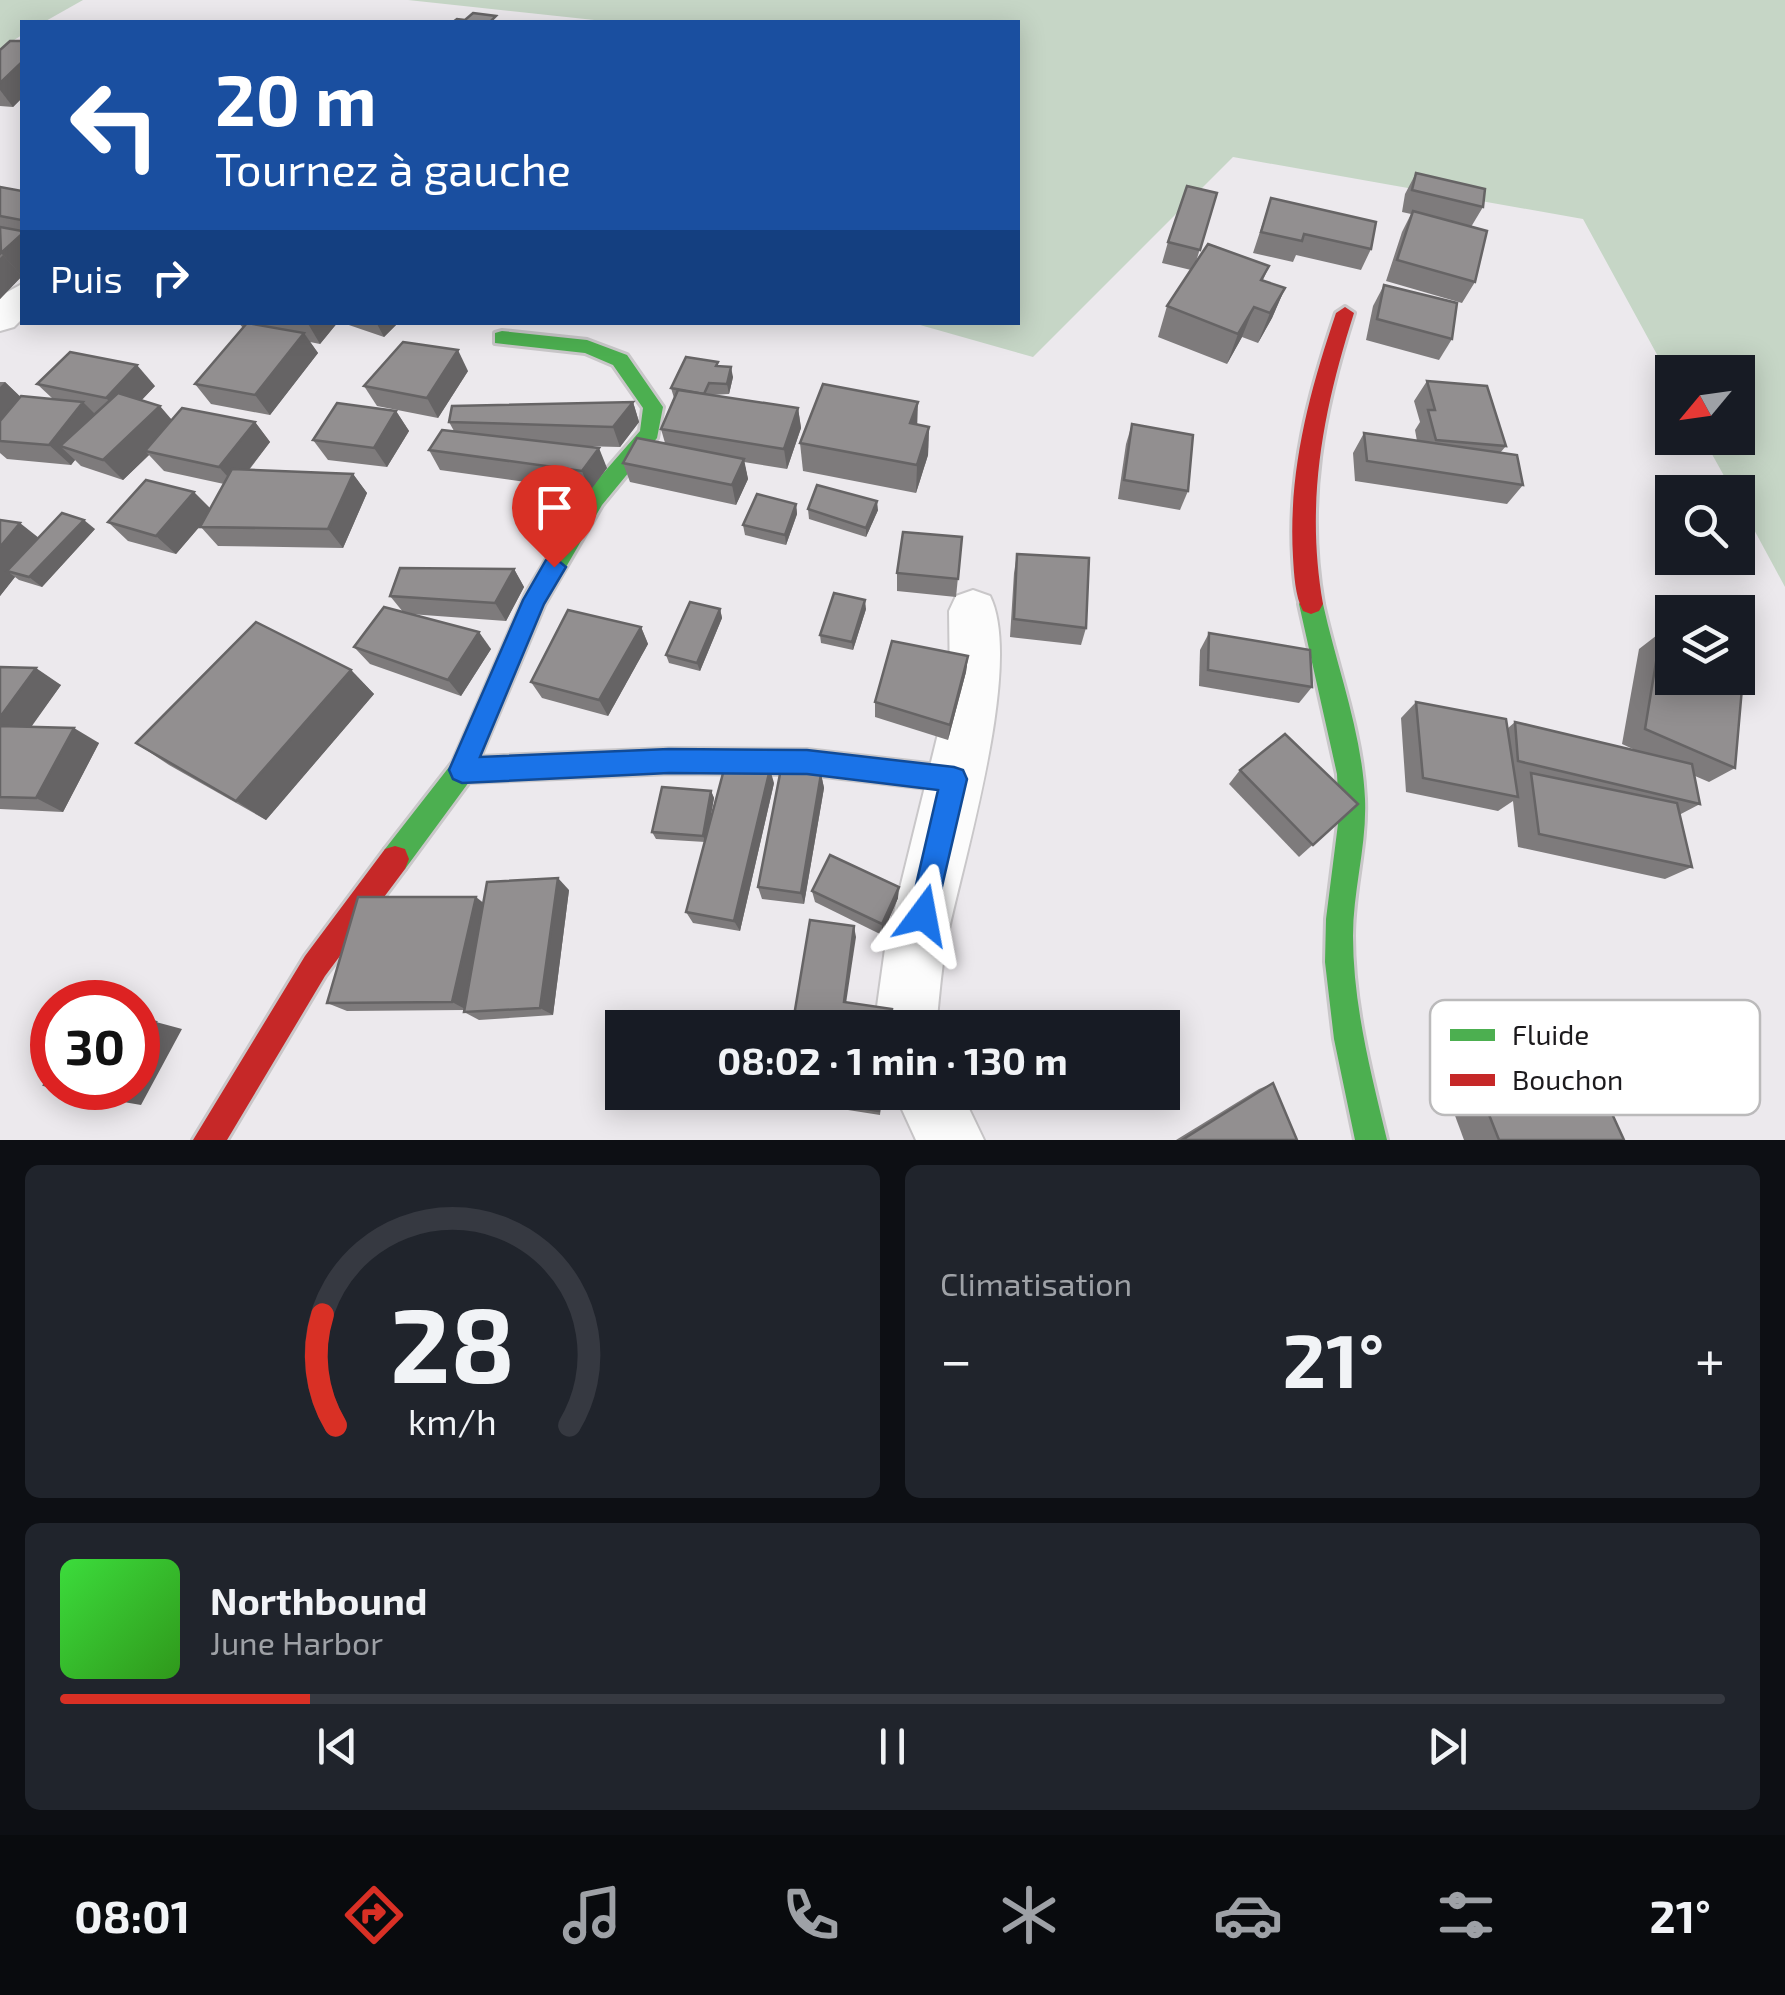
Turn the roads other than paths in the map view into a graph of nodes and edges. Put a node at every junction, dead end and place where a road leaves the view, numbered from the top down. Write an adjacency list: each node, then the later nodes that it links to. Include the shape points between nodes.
1 (20, 299): 3 (street)
2 (1346, 313): 12 (street, via 1312,407 1298,497 1306,586 1352,784 1355,826 1340,904 1340,998)
3 (0, 318)
4 (502, 338): 6 (street, via 587,346 620,360 653,406 650,433 594,499 534,600)
5 (973, 611): 7 (street, via 976,685)
6 (462, 770): 7 (street, via 807,762); 10 (street, via 315,966)
7 (954, 779): 8 (street, via 915,948)
8 (908, 1010)
9 (936, 1110): 11 (street)
10 (209, 1140)
11 (952, 1140)
12 (1370, 1140)

